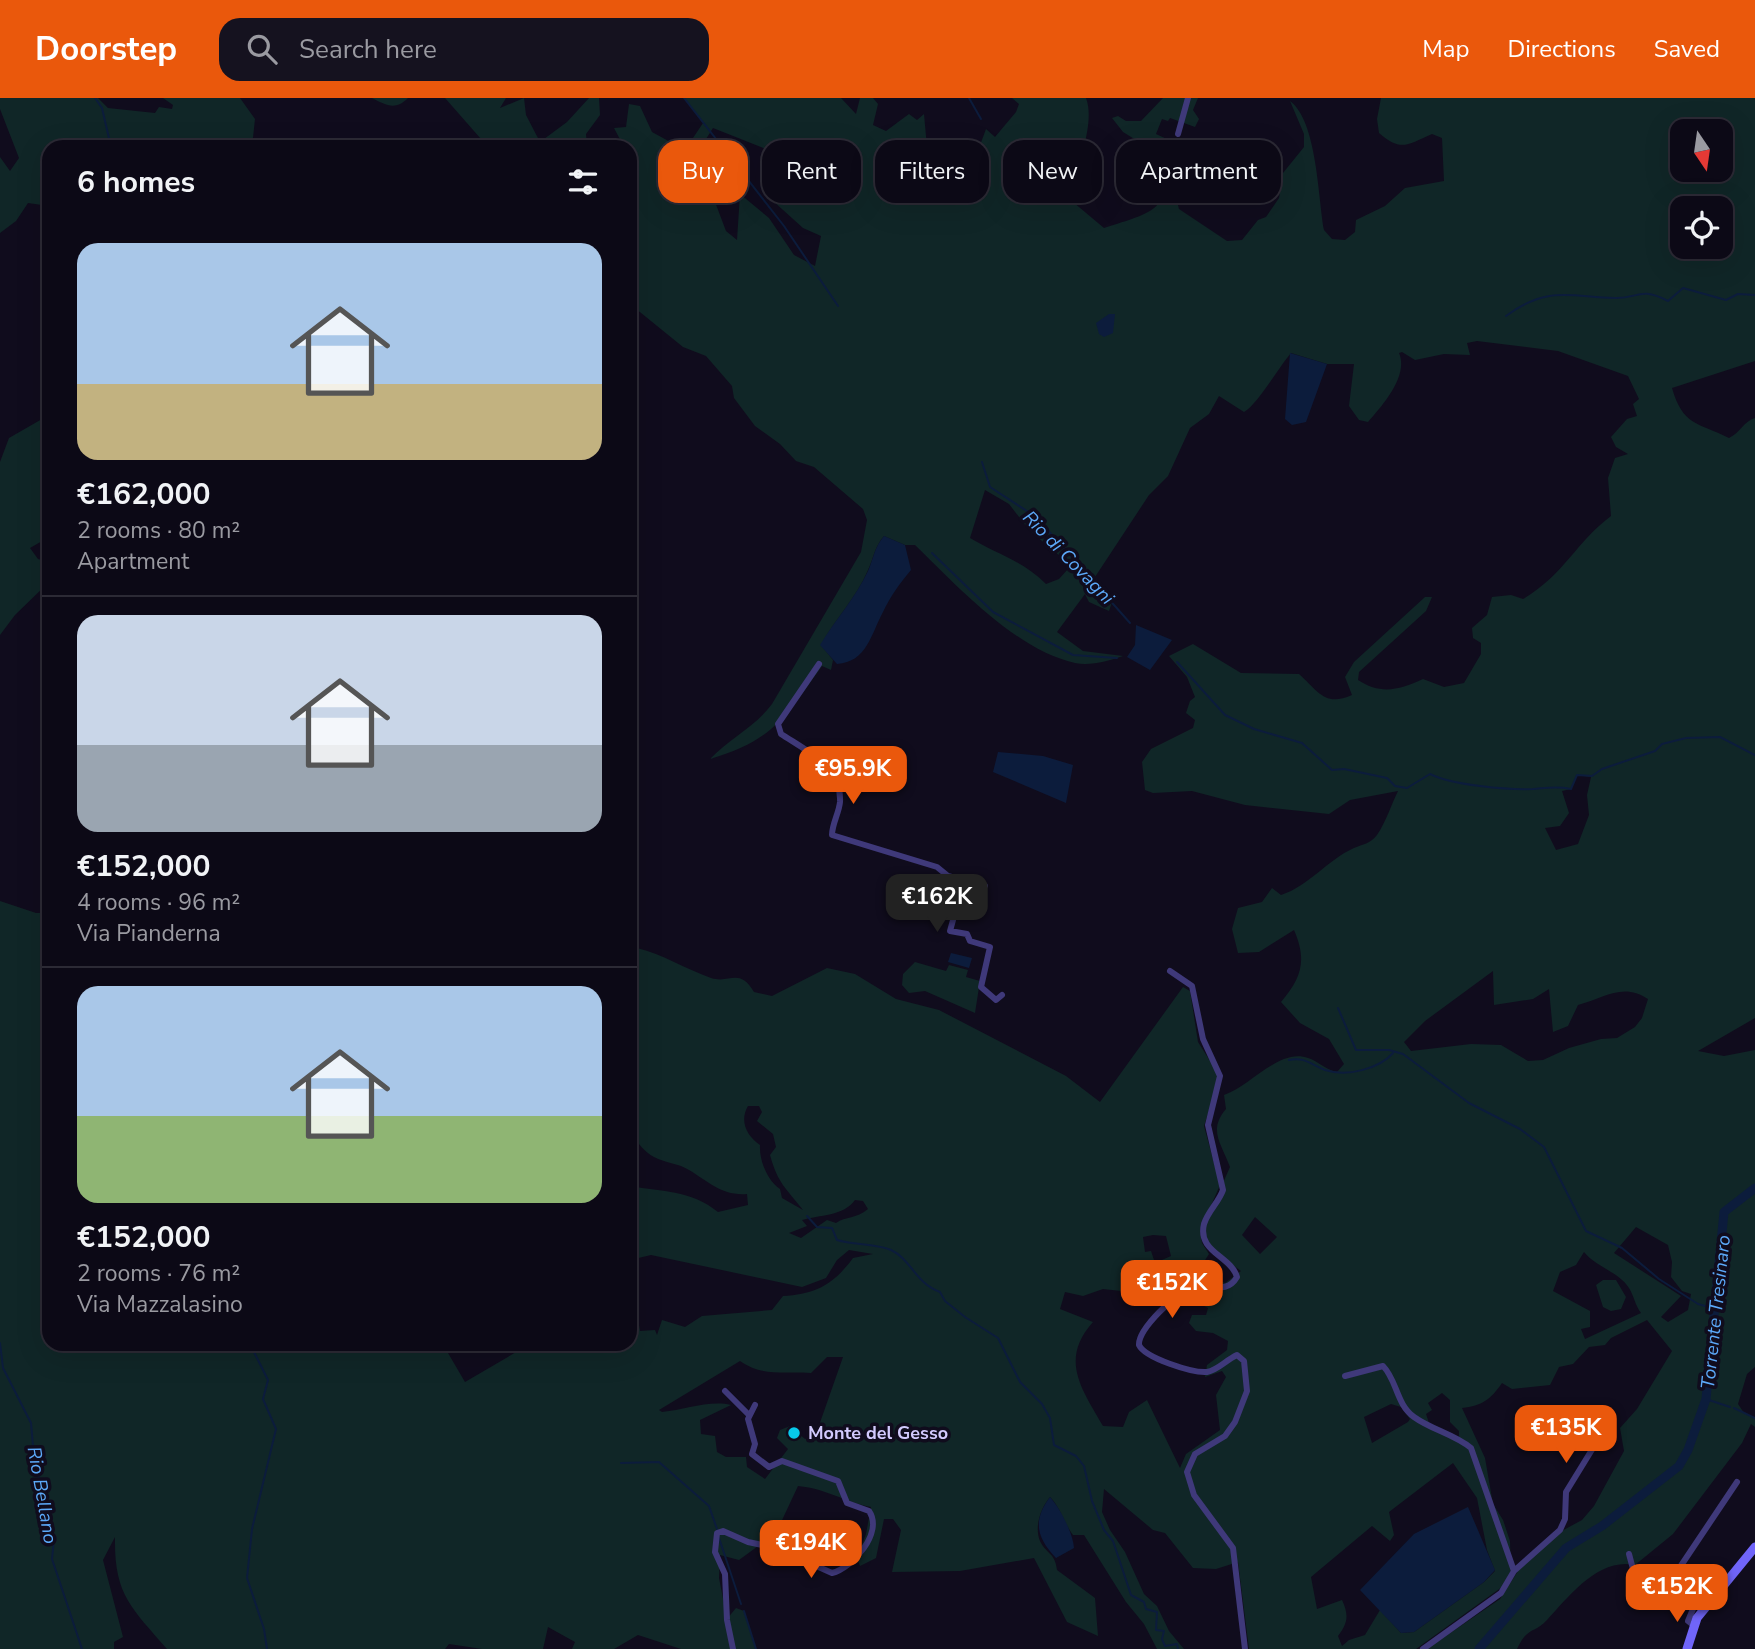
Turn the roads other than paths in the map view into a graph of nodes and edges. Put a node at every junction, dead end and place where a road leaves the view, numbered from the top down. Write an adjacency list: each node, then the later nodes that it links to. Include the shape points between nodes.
1 (1188, 98): 2 (street)
2 (1178, 134)
3 (818, 664): 4 (street, via 778,724 781,734 823,761 839,785 832,835 937,867)
4 (964, 880): 5 (street); 7 (street, via 950,931 967,934 970,941 990,947 981,987 996,1000)
5 (985, 886)
6 (1170, 971): 20 (street, via 1188,981 1194,991 1203,1039 1220,1071 1208,1125 1223,1190 1205,1221 1204,1234 1207,1246 1237,1277 1231,1286 1200,1286 1182,1293 1145,1328 1139,1345 1150,1357 1203,1372 1237,1355 1244,1361 1247,1391 1232,1428 1195,1454 1187,1472 1194,1495 1233,1548)
7 (1002, 995)
8 (1345, 1376): 16 (street, via 1383,1366 1412,1416 1471,1448)
9 (725, 1391): 11 (street)
10 (755, 1405): 11 (street)
11 (748, 1414): 19 (street, via 755,1444 752,1454 766,1465 782,1461 838,1480 847,1503 869,1511 873,1524 872,1534 855,1558 832,1573 776,1548 717,1533 715,1552 725,1574)
12 (1612, 1430): 16 (street, via 1601,1435 1566,1492 1560,1530)
13 (1737, 1482): 17 (street, via 1672,1579 1693,1598)
14 (1755, 1547): 18 (main road)
15 (1629, 1554): 17 (street, via 1633,1569)
16 (1514, 1571): 21 (street, via 1502,1593)
17 (1693, 1609): 18 (street, via 1688,1621)
18 (1693, 1625): 22 (main road)
19 (733, 1649)
20 (1245, 1649)
21 (1423, 1649)
22 (1687, 1649)

